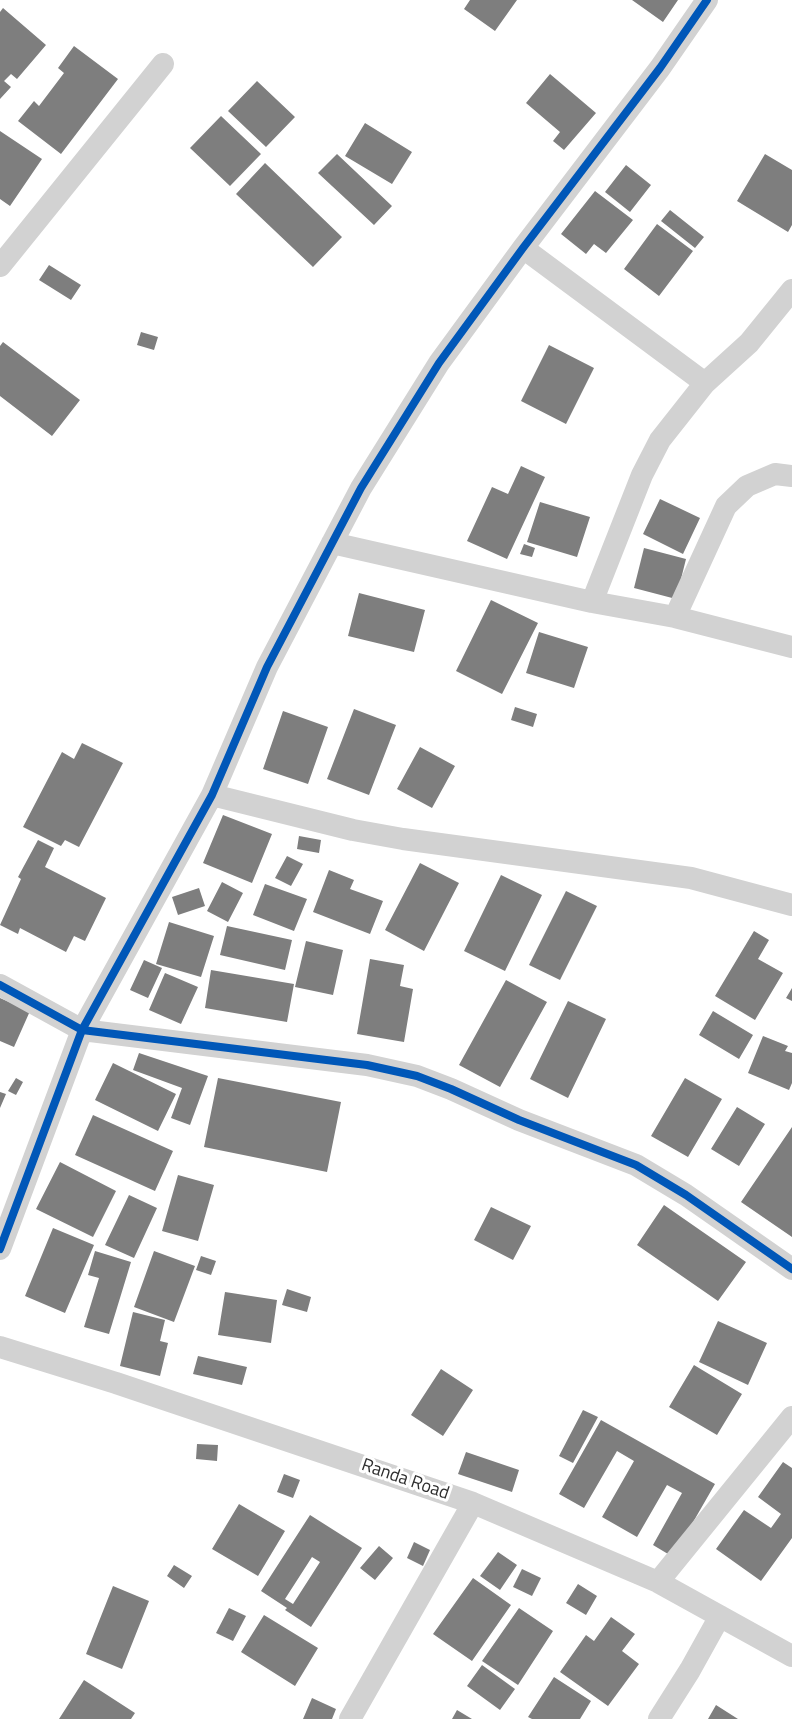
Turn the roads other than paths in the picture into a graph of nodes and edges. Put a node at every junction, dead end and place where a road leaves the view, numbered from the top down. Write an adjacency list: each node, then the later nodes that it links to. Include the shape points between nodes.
1 (707, 0): 3 (street)
2 (164, 64): 4 (street)
3 (524, 248): 6 (street); 8 (street, via 439,363 361,488)
4 (0, 266)
5 (792, 290): 6 (street, via 749,343)
6 (705, 383): 9 (street, via 660,440 642,475)
7 (792, 476): 10 (street, via 775,474 747,486 726,506)
8 (332, 543): 9 (street); 12 (street, via 267,667)
9 (592, 602): 10 (street)
10 (675, 617): 11 (street)
11 (792, 647)
12 (212, 795): 13 (street, via 353,830 691,878); 15 (street)
13 (792, 905)
14 (0, 984): 15 (street)
15 (82, 1030): 16 (street); 17 (street, via 367,1065 417,1076 636,1165)
16 (0, 1249)
17 (792, 1269)
18 (0, 1347): 20 (street, Randa Road)
19 (792, 1417): 21 (street)
20 (473, 1503): 21 (street, Randa Road); 24 (street)
21 (658, 1582): 22 (street, Randa Road)
22 (720, 1616): 23 (street, Randa Road); 25 (street)
23 (792, 1656)
24 (350, 1719)
25 (659, 1719)

